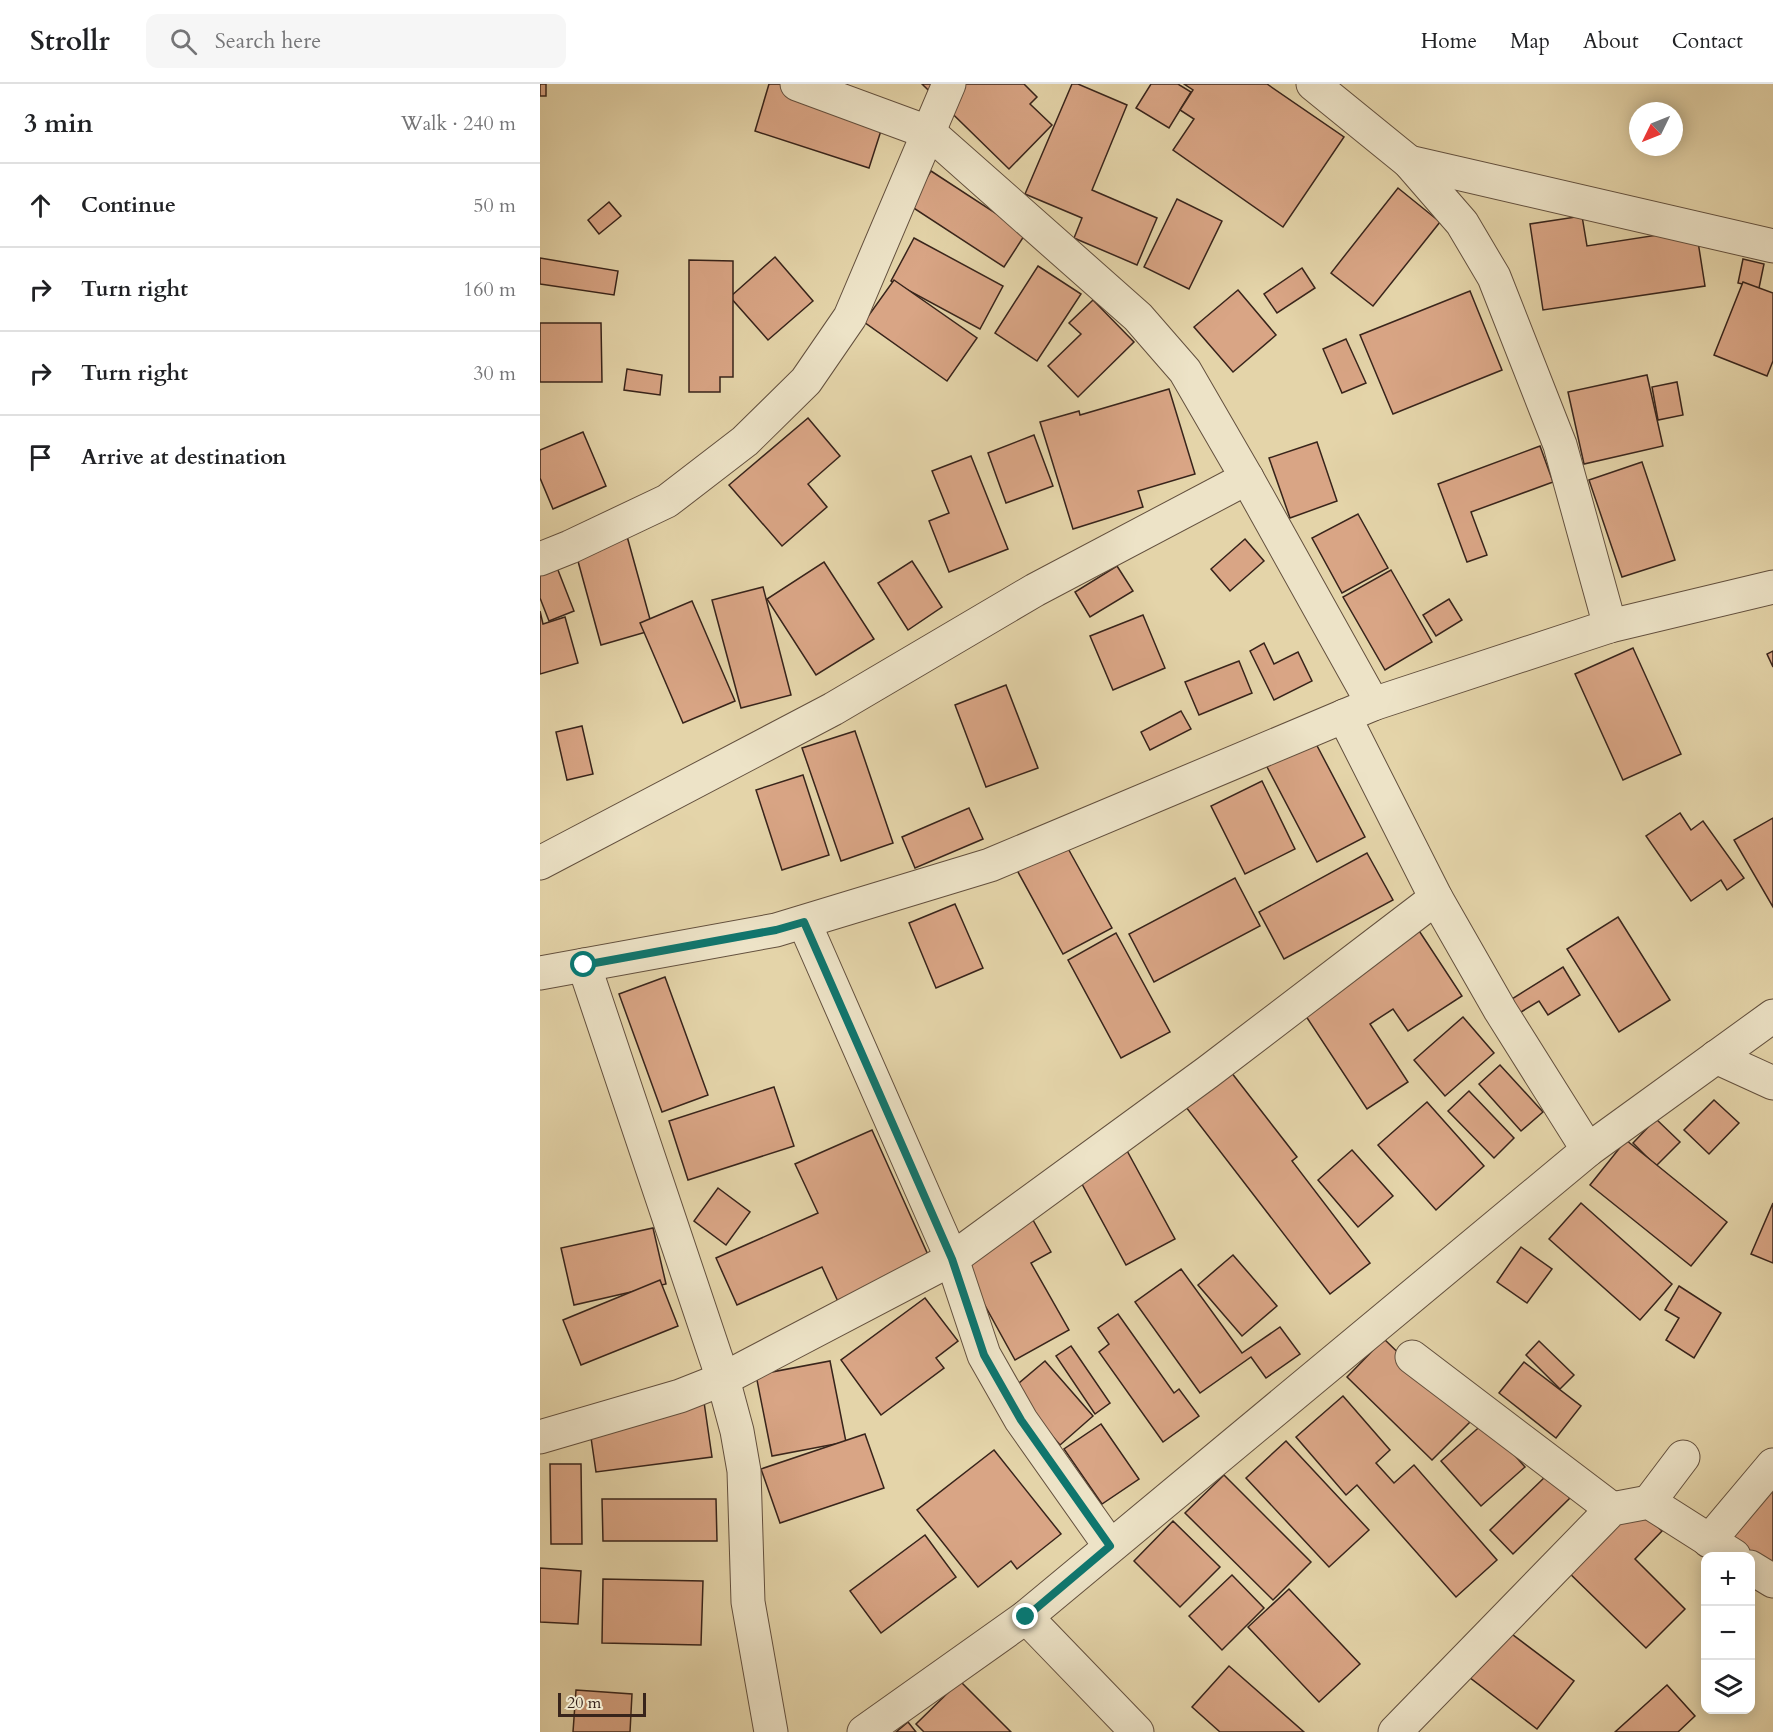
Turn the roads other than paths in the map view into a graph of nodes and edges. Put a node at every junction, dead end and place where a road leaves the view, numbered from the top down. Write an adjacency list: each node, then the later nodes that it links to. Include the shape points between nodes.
1 (797, 84): 4 (street)
2 (950, 84): 4 (street)
3 (1313, 84): 5 (street)
4 (930, 133): 7 (street, via 1138,317 1185,371); 8 (street, via 850,317 806,381 745,441 667,501)
5 (1409, 162): 6 (street); 10 (street, via 1462,223 1494,277 1560,445)
6 (1773, 246)
7 (1247, 478): 11 (street); 12 (street, via 1035,590 833,709)
8 (540, 559)
9 (1773, 587): 10 (street)
10 (1610, 626): 11 (street)
11 (1359, 710): 13 (street); 14 (street, via 990,865)
12 (540, 863)
13 (1436, 898): 20 (street, via 1500,1010); 21 (street, via 1208,1072)
14 (804, 922): 15 (street); 21 (street)
15 (584, 965): 16 (street); 23 (street)
16 (540, 973)
17 (1773, 1016): 18 (street)
18 (1716, 1057): 19 (street); 20 (street)
19 (1773, 1083)
20 (1588, 1150): 29 (street)
21 (952, 1259): 23 (street); 29 (street, via 984,1355 1021,1420)
22 (1412, 1357): 28 (street)
23 (723, 1379): 24 (street, via 680,1396); 34 (street, via 744,1471 748,1602)
24 (540, 1437)
25 (1683, 1457): 27 (street)
26 (1773, 1465): 30 (street)
27 (1649, 1503): 28 (street); 30 (street)
28 (1612, 1509): 37 (street)
29 (1110, 1546): 33 (street)
30 (1721, 1549)
31 (1755, 1570): 32 (street)
32 (1773, 1581)
33 (1026, 1617): 35 (street); 36 (street)
34 (771, 1732)
35 (864, 1732)
36 (1137, 1732)
37 (1395, 1732)

